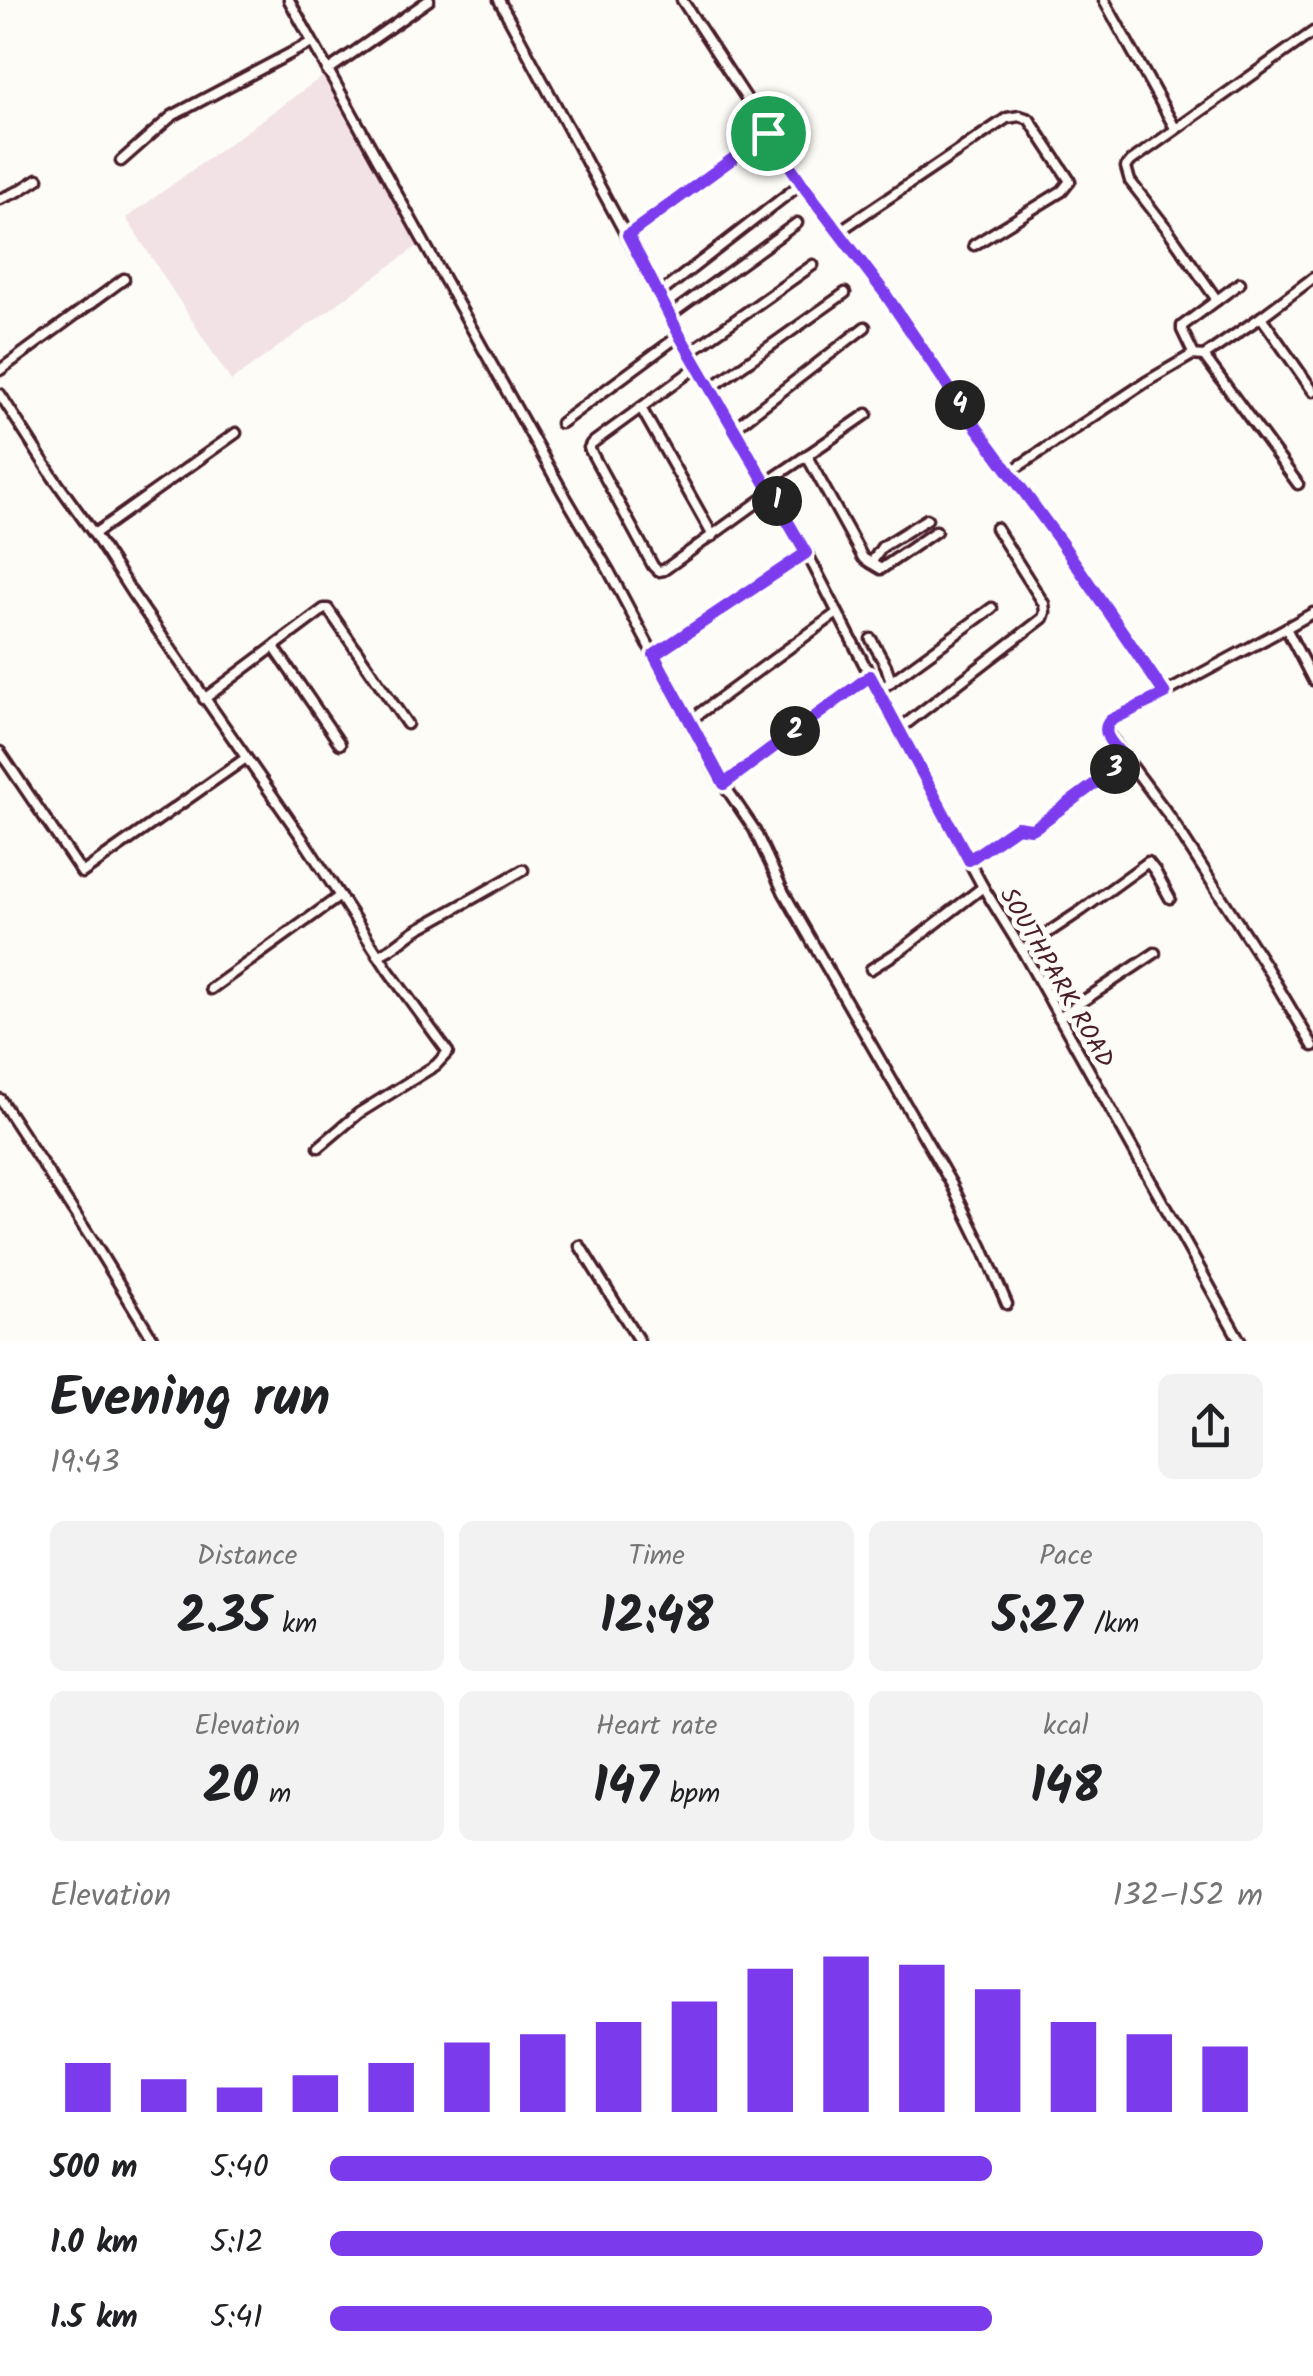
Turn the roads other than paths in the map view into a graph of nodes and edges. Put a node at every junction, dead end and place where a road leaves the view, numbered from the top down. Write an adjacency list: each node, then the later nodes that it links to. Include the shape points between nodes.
1 (289, 0): 7 (street)
2 (428, 0): 8 (street)
3 (499, 0): 17 (street, SOUTHPARK ROAD)
4 (682, 0): 10 (street)
5 (1104, 0): 9 (street)
6 (1313, 32): 9 (street)
7 (312, 42): 8 (street); 11 (street, via 172,116)
8 (327, 71): 60 (street)
9 (1175, 128): 25 (street, via 1126,172)
10 (768, 133): 13 (street); 17 (street)
11 (121, 160)
12 (38, 179): 14 (street)
13 (802, 184): 16 (street); 23 (street)
14 (0, 200)
15 (797, 223): 26 (street)
16 (838, 232): 18 (street, via 1007,118 1029,119 1070,181); 43 (street)
17 (628, 235): 23 (street, SOUTHPARK ROAD)
18 (974, 246)
19 (813, 265): 30 (street)
20 (1313, 278): 27 (street)
21 (124, 279): 33 (street)
22 (1240, 284): 25 (street)
23 (658, 294): 26 (street, SOUTHPARK ROAD)
24 (845, 294): 34 (street)
25 (1217, 300): 31 (street, via 1182,326)
26 (670, 315): 29 (street, SOUTHPARK ROAD)
27 (1261, 317): 31 (street); 35 (street)
28 (865, 327): 40 (street)
29 (680, 336): 30 (street, SOUTHPARK ROAD); 39 (street)
30 (690, 352): 32 (street, SOUTHPARK ROAD)
31 (1199, 355): 43 (street); 45 (street)
32 (698, 366): 34 (street, SOUTHPARK ROAD); 37 (street)
33 (0, 370)
34 (711, 388): 40 (street, SOUTHPARK ROAD)
35 (1313, 390)
36 (0, 394): 50 (street)
37 (641, 408): 51 (street); 51 (street, via 589,448 652,566 664,570)
38 (867, 414): 42 (street)
39 (561, 423)
40 (734, 428): 44 (street, SOUTHPARK ROAD)
41 (236, 433): 50 (street)
42 (810, 454): 44 (street); 53 (street)
43 (1010, 472): 65 (street)
44 (766, 483): 46 (street, SOUTHPARK ROAD)
45 (1298, 484)
46 (772, 492): 51 (street); 52 (street, SOUTHPARK ROAD)
47 (928, 519): 53 (street, via 882,547)
48 (996, 528): 69 (street, via 1044,604 1044,618)
49 (936, 531): 53 (street, via 881,569)
50 (94, 534): 66 (street)
51 (713, 536)
52 (806, 553): 56 (street, SOUTHPARK ROAD); 60 (street)
53 (870, 563)
54 (992, 608): 63 (street)
55 (1313, 612): 57 (street)
56 (837, 613): 61 (street, SOUTHPARK ROAD); 67 (street)
57 (1286, 628): 62 (street); 65 (street)
58 (871, 639): 63 (street)
59 (274, 647): 66 (street); 68 (street, via 328,609); 70 (street)
60 (654, 655): 67 (street)
61 (870, 676): 64 (street, SOUTHPARK ROAD); 74 (street)
62 (1313, 680)
63 (891, 682): 64 (street)
64 (878, 691): 69 (street, SOUTHPARK ROAD)
65 (1165, 694): 73 (street, via 1106,724)
66 (204, 699): 72 (street)
67 (689, 721): 74 (street)
68 (407, 724)
69 (898, 730): 75 (street, SOUTHPARK ROAD)
70 (340, 744)
71 (0, 752): 72 (street, via 82,873)
72 (246, 758): 78 (street)
73 (1127, 760): 75 (street, via 1036,827 1017,827); 86 (street, via 1170,816)
74 (724, 784): 90 (street, via 952,1185)
75 (969, 860): 77 (street, SOUTHPARK ROAD)
76 (523, 870): 82 (street)
77 (983, 887): 80 (street, SOUTHPARK ROAD); 83 (street)
78 (340, 896): 82 (street); 84 (street)
79 (1170, 898): 80 (street, via 1148,862)
80 (1022, 950): 85 (street, SOUTHPARK ROAD)
81 (1154, 953): 85 (street)
82 (378, 955): 88 (street, via 448,1052)
83 (871, 969)
84 (211, 989)
85 (1059, 1017): 93 (street, SOUTHPARK ROAD)
86 (1313, 1046)
87 (0, 1099): 91 (street)
88 (319, 1147)
89 (580, 1246): 92 (street)
90 (1007, 1304)
91 (154, 1341)
92 (639, 1341)
93 (1240, 1341)

